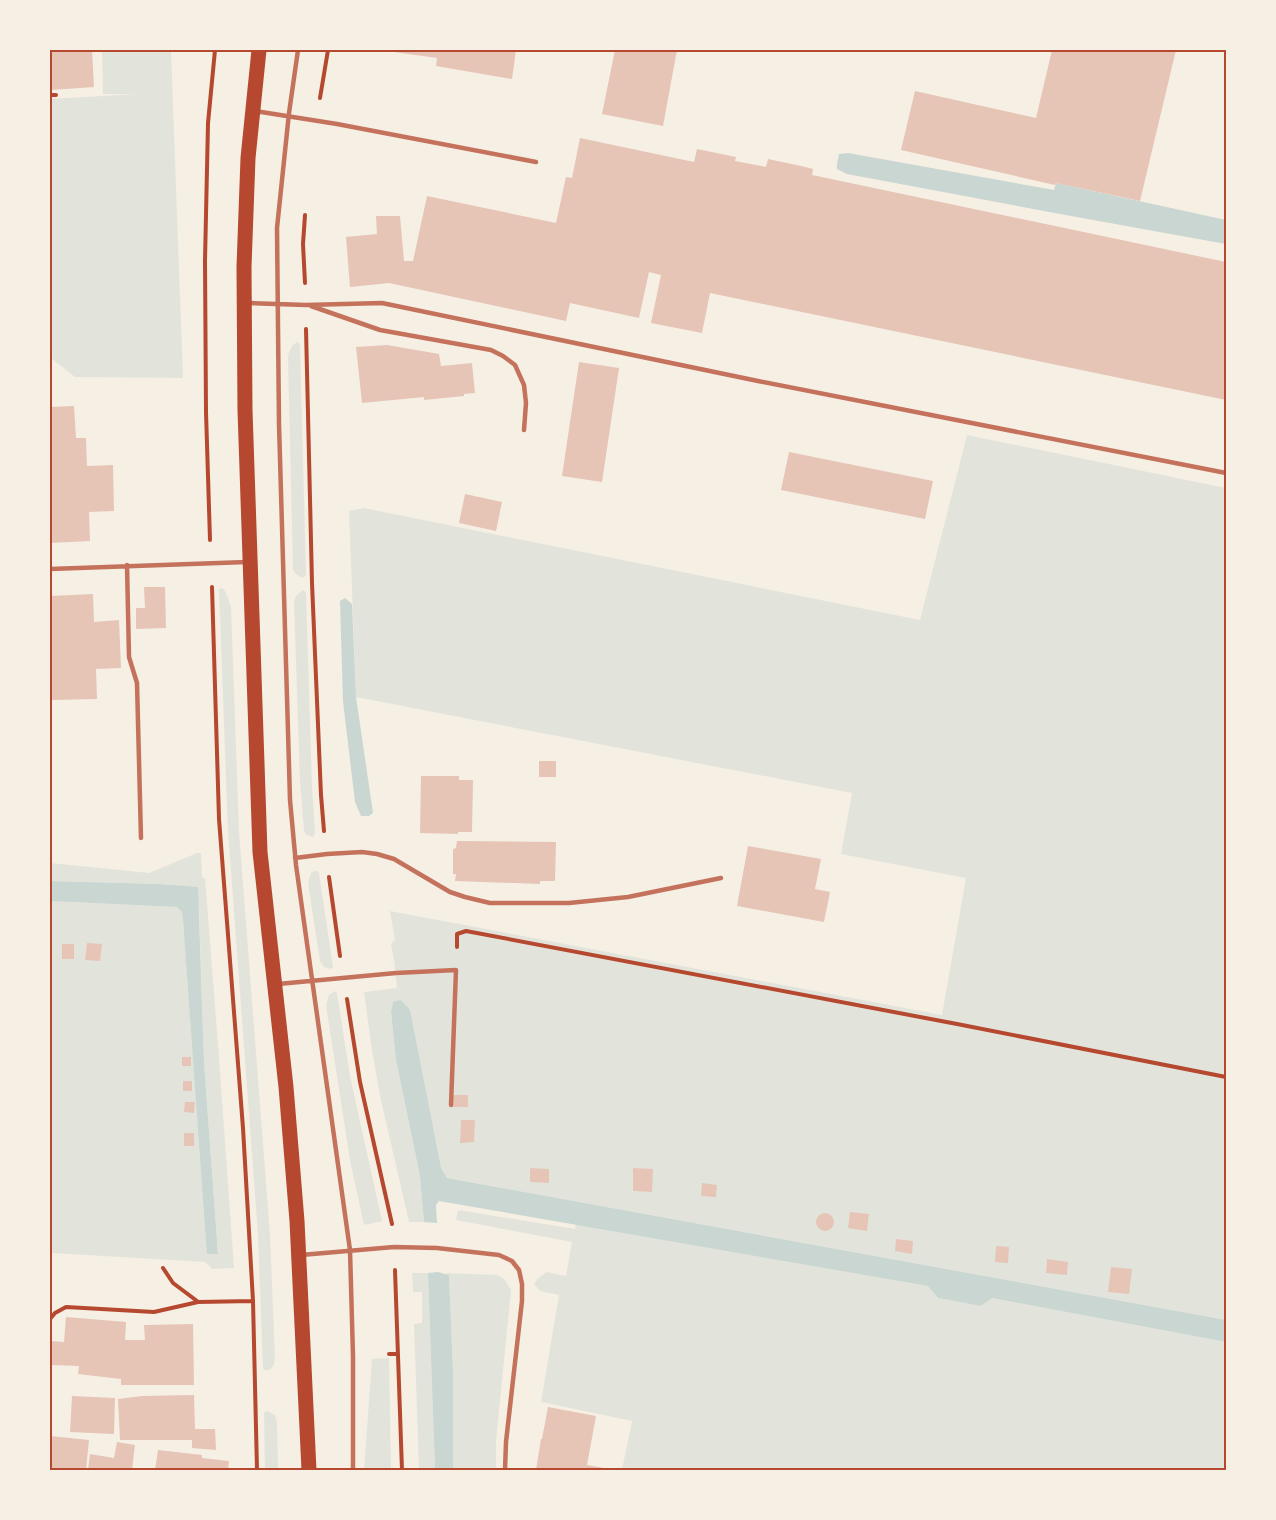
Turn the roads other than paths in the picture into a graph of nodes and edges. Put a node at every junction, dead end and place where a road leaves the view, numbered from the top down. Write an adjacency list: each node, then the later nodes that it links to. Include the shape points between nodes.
1 (259, 50): 3 (main road)
2 (298, 50): 4 (lane)
3 (252, 111): 4 (lane); 6 (main road)
4 (288, 117): 5 (lane); 7 (lane, via 277,228)
5 (536, 162)
6 (244, 303): 7 (lane); 11 (main road)
7 (277, 304): 8 (lane); 15 (lane)
8 (306, 304): 9 (lane, via 380,330 491,350 503,356 515,365 524,385); 10 (lane, via 382,303)
9 (524, 430)
10 (1227, 473)
11 (250, 562): 12 (lane); 18 (main road, via 260,852)
12 (127, 565): 13 (lane); 14 (lane, via 129,657 137,683)
13 (50, 569)
14 (141, 838)
15 (295, 858): 16 (lane, via 377,854 394,859 450,892 490,903 617,898); 17 (lane)
16 (721, 878)
17 (313, 981): 18 (lane); 19 (lane, via 456,970); 20 (lane)
18 (275, 984): 21 (main road)
19 (451, 1105)
20 (350, 1250): 21 (lane); 23 (lane); 24 (lane, via 437,1248 499,1255 519,1270 522,1301)
21 (299, 1255): 22 (main road)
22 (309, 1470)
23 (353, 1470)
24 (505, 1470)

